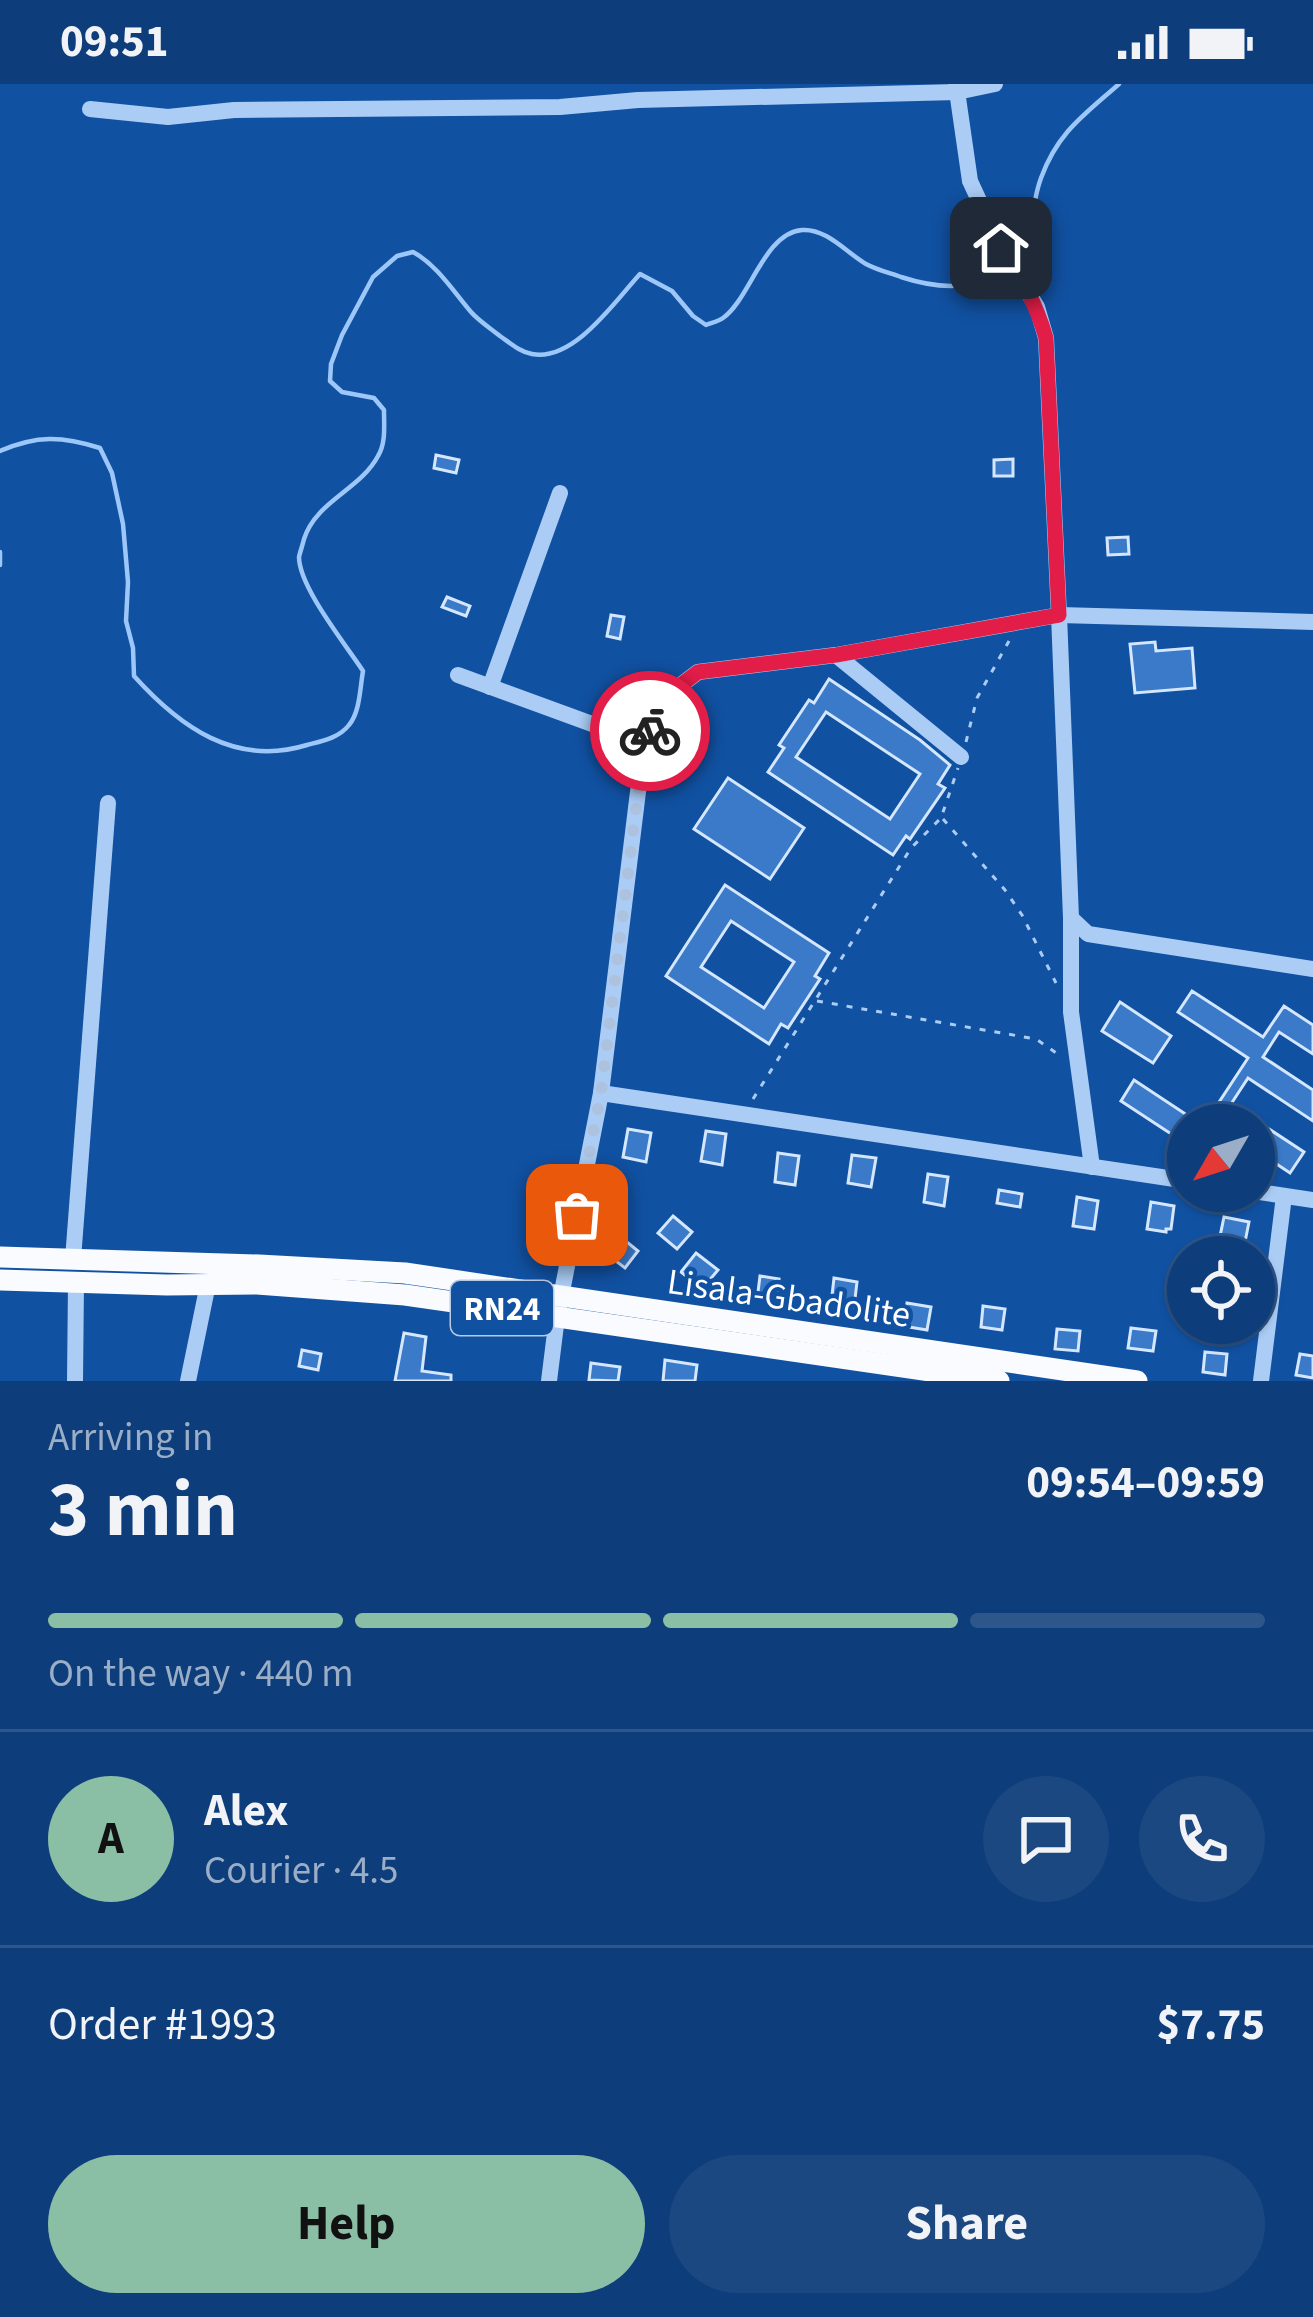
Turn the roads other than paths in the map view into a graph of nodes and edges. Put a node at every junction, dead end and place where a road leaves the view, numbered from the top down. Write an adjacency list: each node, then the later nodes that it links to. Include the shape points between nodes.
1 (995, 84): 2 (street)
2 (956, 88): 3 (street, via 168,117); 5 (street, via 970,181 1046,338)
3 (89, 109)
4 (560, 494): 9 (street)
5 (1059, 615): 6 (street); 7 (street); 13 (street)
6 (1313, 622)
7 (836, 655): 10 (street, via 698,672 665,697); 11 (street)
8 (458, 675): 9 (street)
9 (490, 687): 10 (street)
10 (644, 743): 15 (street)
11 (962, 757)
12 (108, 803): 22 (street)
13 (1071, 918): 14 (street, via 1088,934); 16 (street, via 1071,1012)
14 (1313, 969)
15 (601, 1093): 16 (street); 28 (street)
16 (1092, 1167): 17 (street)
17 (1167, 1178)
18 (1275, 1195): 19 (street)
19 (1284, 1196): 20 (street); 34 (street)
20 (1313, 1200)
21 (0, 1257): 22 (main road, Lisala-Gbadolite / RN24)
22 (73, 1259): 23 (main road, Lisala-Gbadolite / RN24)
23 (120, 1261): 26 (main road); 28 (main road, Lisala-Gbadolite / RN24, via 405,1273)
24 (0, 1280): 25 (main road, Lisala-Gbadolite / RN24)
25 (76, 1283): 26 (main road, Lisala-Gbadolite / RN24); 29 (street)
26 (122, 1284): 27 (main road, Lisala-Gbadolite / RN24)
27 (208, 1284): 28 (main road, Lisala-Gbadolite / RN24); 30 (street)
28 (559, 1306): 31 (street); 32 (main road, Lisala-Gbadolite / RN24); 33 (main road, Lisala-Gbadolite / RN24)
29 (75, 1381)
30 (188, 1381)
31 (549, 1381)
32 (999, 1381)
33 (1137, 1381)
34 (1261, 1381)

